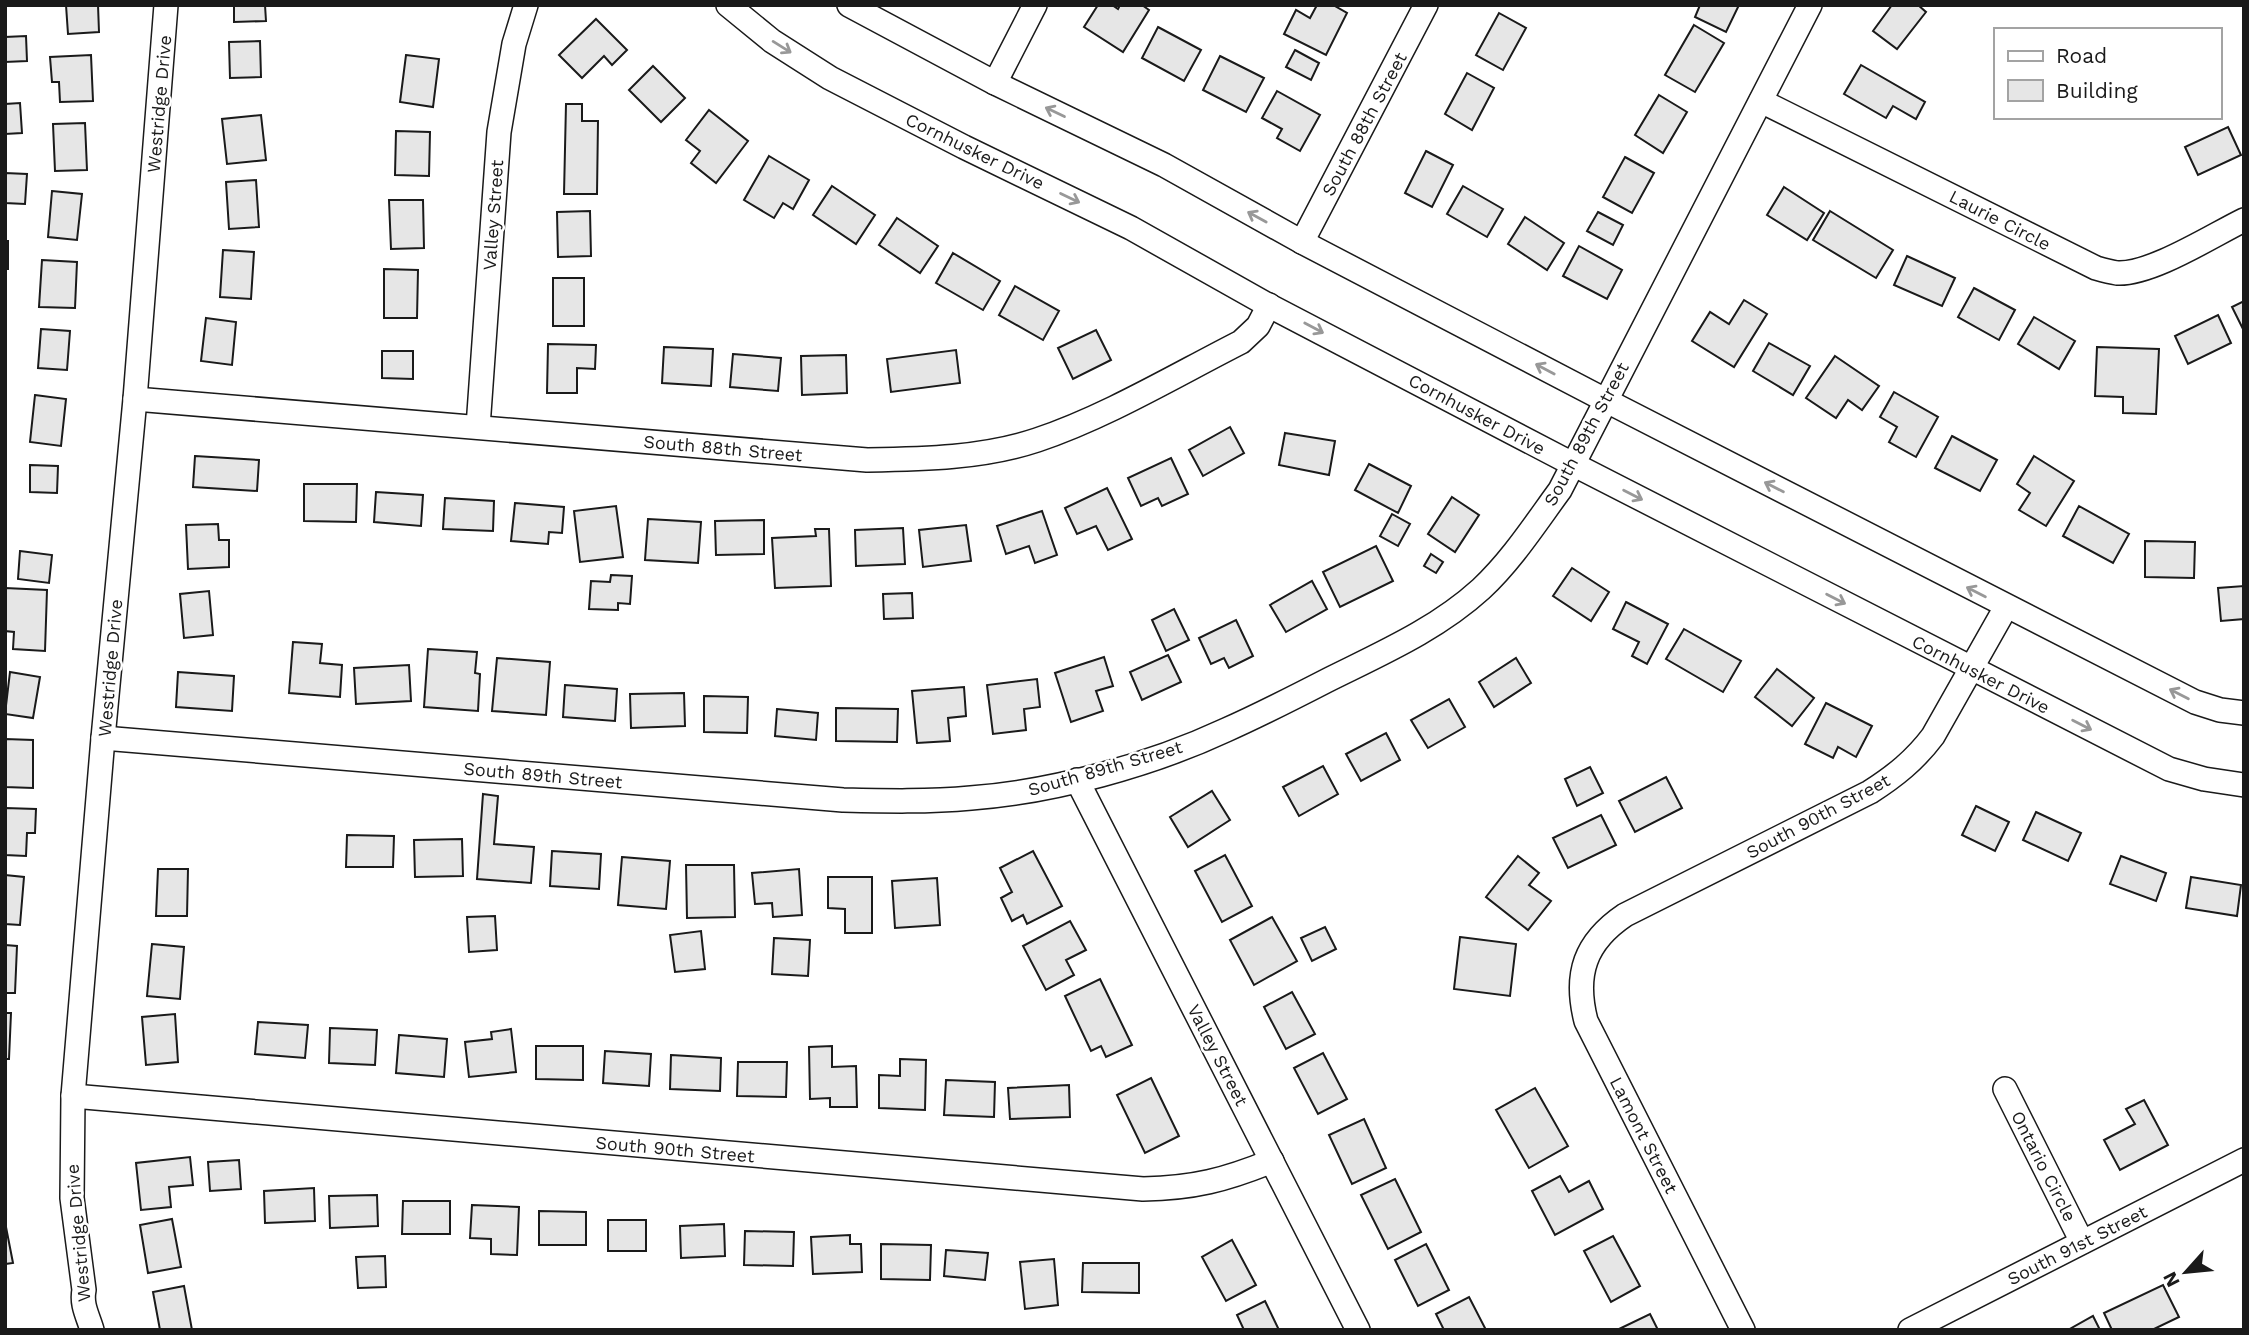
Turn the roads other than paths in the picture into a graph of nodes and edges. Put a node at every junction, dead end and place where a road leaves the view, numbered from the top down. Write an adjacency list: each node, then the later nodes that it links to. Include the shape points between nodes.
1 (166, 5): 13 (street, Westridge Drive)
2 (526, 5): 15 (street, Valley Street, via 508,71 499,132)
3 (728, 5): 12 (street, Cornhusker Drive, one-way to 12, via 772,41 830,78 1131,228)
4 (849, 5): 8 (street)
5 (1035, 5): 8 (street)
6 (1426, 5): 11 (street, South 88th Street)
7 (1810, 5): 9 (street, South 89th Street)
8 (995, 83): 11 (street, one-way to 8, via 1164,165)
9 (1761, 101): 10 (street, Laurie Circle, via 2096,268 2138,271); 14 (street, South 89th Street)
10 (2244, 219)
11 (1302, 242): 14 (street, one-way to 11)
12 (1269, 305): 15 (street, South 88th Street, via 1258,326 1241,342 1077,426 999,450 867,460); 16 (street, Cornhusker Drive, one-way to 16)
13 (135, 399): 15 (street, South 88th Street); 20 (street, Westridge Drive)
14 (1605, 400): 16 (street, South 89th Street); 17 (street, one-way to 14)
15 (478, 427)
16 (1573, 464): 18 (street, Cornhusker Drive, one-way to 18); 21 (street, South 89th Street, via 1517,550 1481,589 1440,622 1224,731 1154,759)
17 (2006, 607): 18 (street, South 90th Street); 19 (street, one-way to 17, via 2195,702)
18 (1973, 670): 22 (street, Cornhusker Drive, one-way to 22, via 2169,769); 23 (street, South 90th Street, via 1933,736 1900,773 1625,915)
19 (2244, 713)
20 (103, 738): 21 (street, South 89th Street, via 843,800 972,798); 25 (street, Westridge Drive)
21 (1077, 780): 27 (street, Valley Street)
22 (2244, 785)
23 (1600, 935): 31 (street, Lamont Street, via 1582,971 1587,1021)
24 (2005, 1089): 28 (street, Ontario Circle)
25 (73, 1097): 27 (street, South 90th Street, via 1143,1189 1206,1184); 29 (street, Westridge Drive, via 72,1198 86,1317)
26 (2244, 1160): 28 (street, South 91st Street)
27 (1272, 1161): 30 (street, Valley Street)
28 (2082, 1242): 32 (street, South 91st Street)
29 (92, 1330)
30 (1358, 1330)
31 (1743, 1330)
32 (1910, 1330)

